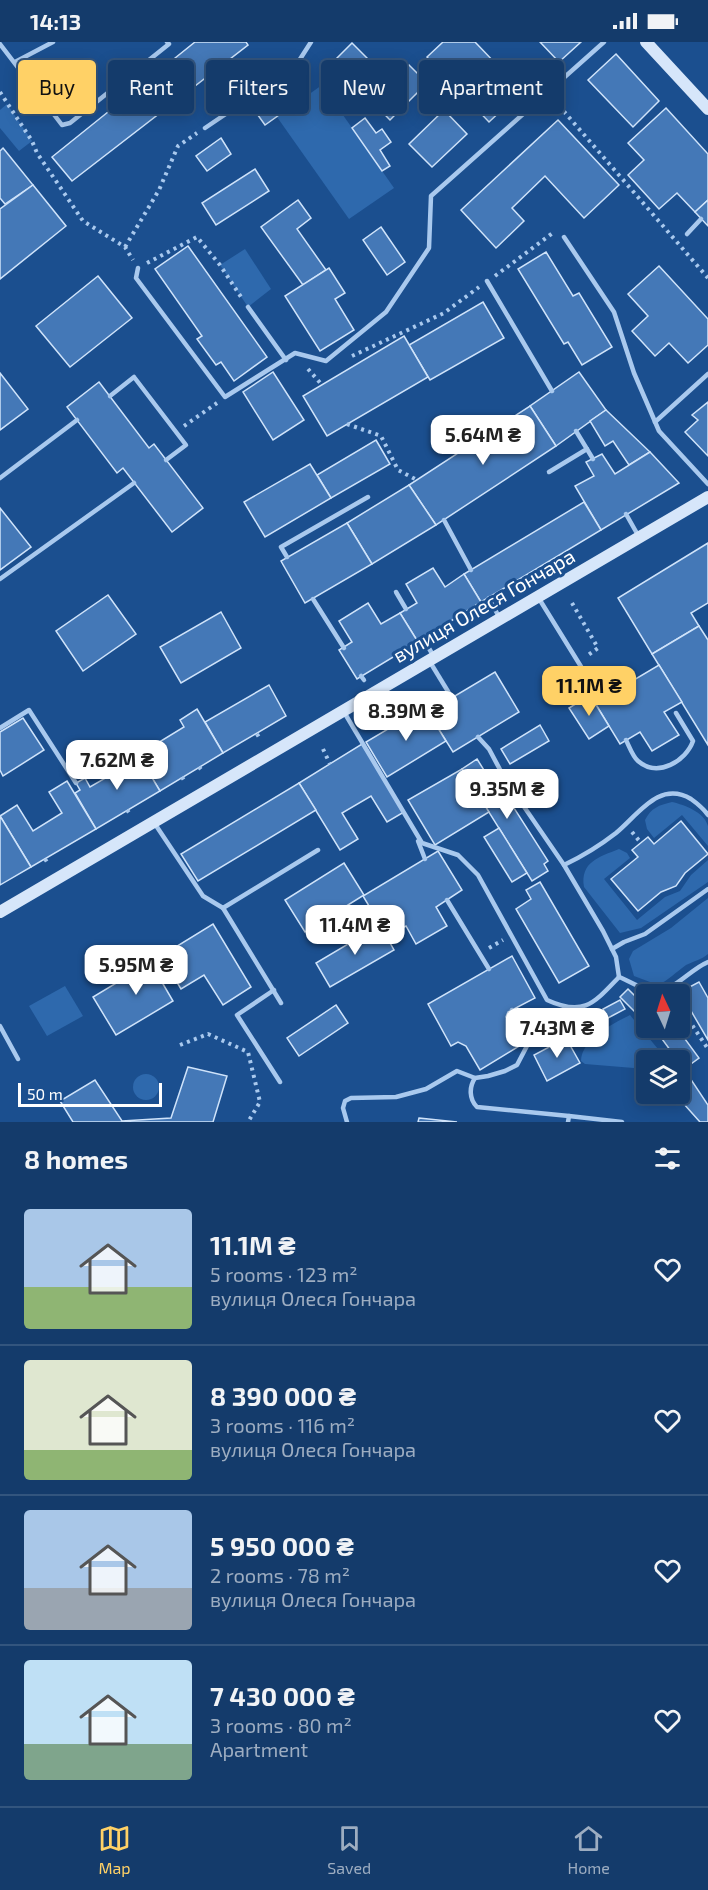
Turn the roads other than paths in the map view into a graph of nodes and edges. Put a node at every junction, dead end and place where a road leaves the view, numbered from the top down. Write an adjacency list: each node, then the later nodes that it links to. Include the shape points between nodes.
1 (52, 42): 7 (lane)
2 (167, 42): 7 (lane, via 70,123 62,124)
3 (311, 42): 9 (lane, via 295,67)
4 (604, 42): 16 (lane, via 431,196 429,248 386,312 326,361 296,354)
5 (0, 44): 7 (lane)
6 (651, 44): 8 (street)
7 (15, 62)
8 (708, 109)
9 (205, 128)
10 (701, 219): 11 (lane)
11 (687, 234)
12 (564, 237): 21 (lane, via 614,312 634,373)
13 (138, 268): 16 (lane, via 136,279 225,397)
14 (487, 281): 18 (lane)
15 (248, 307): 16 (lane)
16 (286, 360)
17 (708, 374): 21 (lane)
18 (552, 391)
19 (110, 396): 24 (lane, via 134,377 186,445)
20 (77, 420): 27 (lane)
21 (656, 422): 29 (lane, via 659,431)
22 (576, 431): 23 (lane)
23 (587, 449): 25 (lane); 26 (lane)
24 (166, 459)
25 (593, 459)
26 (549, 472)
27 (0, 478)
28 (134, 483): 37 (lane)
29 (708, 484)
30 (368, 497): 35 (lane, via 281,547)
31 (706, 501): 34 (street, вулиця Олеся Гончара)
32 (626, 514): 34 (lane)
33 (444, 520): 36 (lane)
34 (639, 537): 39 (street, вулиця Олеся Гончара)
35 (287, 557)
36 (471, 570)
37 (0, 579)
38 (396, 592): 42 (lane)
39 (538, 596): 43 (street, вулиця Олеся Гончара); 48 (lane)
40 (489, 598): 43 (lane)
41 (313, 599): 45 (lane)
42 (406, 609)
43 (501, 619): 46 (street, вулиця Олеся Гончара)
44 (423, 638): 46 (lane)
45 (344, 648)
46 (432, 659): 47 (lane); 49 (street, вулиця Олеся Гончара)
47 (452, 698)
48 (601, 699)
49 (343, 710): 56 (street, вулиця Олеся Гончара); 57 (lane)
50 (676, 713): 53 (lane, via 693,741 690,751 678,762 663,768 650,767 637,761)
51 (0, 728): 54 (lane, via 29,710)
52 (478, 737): 60 (lane)
53 (626, 740)
54 (76, 783)
55 (708, 815): 60 (lane, via 684,795 658,796 594,850)
56 (154, 822): 63 (lane, via 202,896); 64 (street, вулиця Олеся Гончара)
57 (416, 833): 59 (lane); 68 (lane, via 422,843 458,855 478,875 547,1000 564,1008 579,1008 592,1003)
58 (318, 850): 63 (lane)
59 (425, 859)
60 (564, 864): 65 (lane)
61 (708, 889): 65 (lane, via 652,930)
62 (447, 900): 67 (lane)
63 (223, 908): 69 (lane)
64 (0, 912)
65 (612, 950): 68 (lane)
66 (708, 962): 68 (lane, via 659,992)
67 (489, 969)
68 (619, 977)
69 (274, 990): 70 (lane); 75 (lane, via 237,1016)
70 (281, 1003)
71 (512, 1010): 74 (lane, via 528,1044 524,1055 517,1065 505,1071)
72 (0, 1026): 73 (lane)
73 (18, 1059)
74 (475, 1078): 76 (lane, via 470,1090 477,1107); 77 (lane, via 457,1071 426,1089 396,1098 351,1098 343,1108)
75 (280, 1082)
76 (568, 1119): 78 (lane)
77 (347, 1122)
78 (622, 1122)

